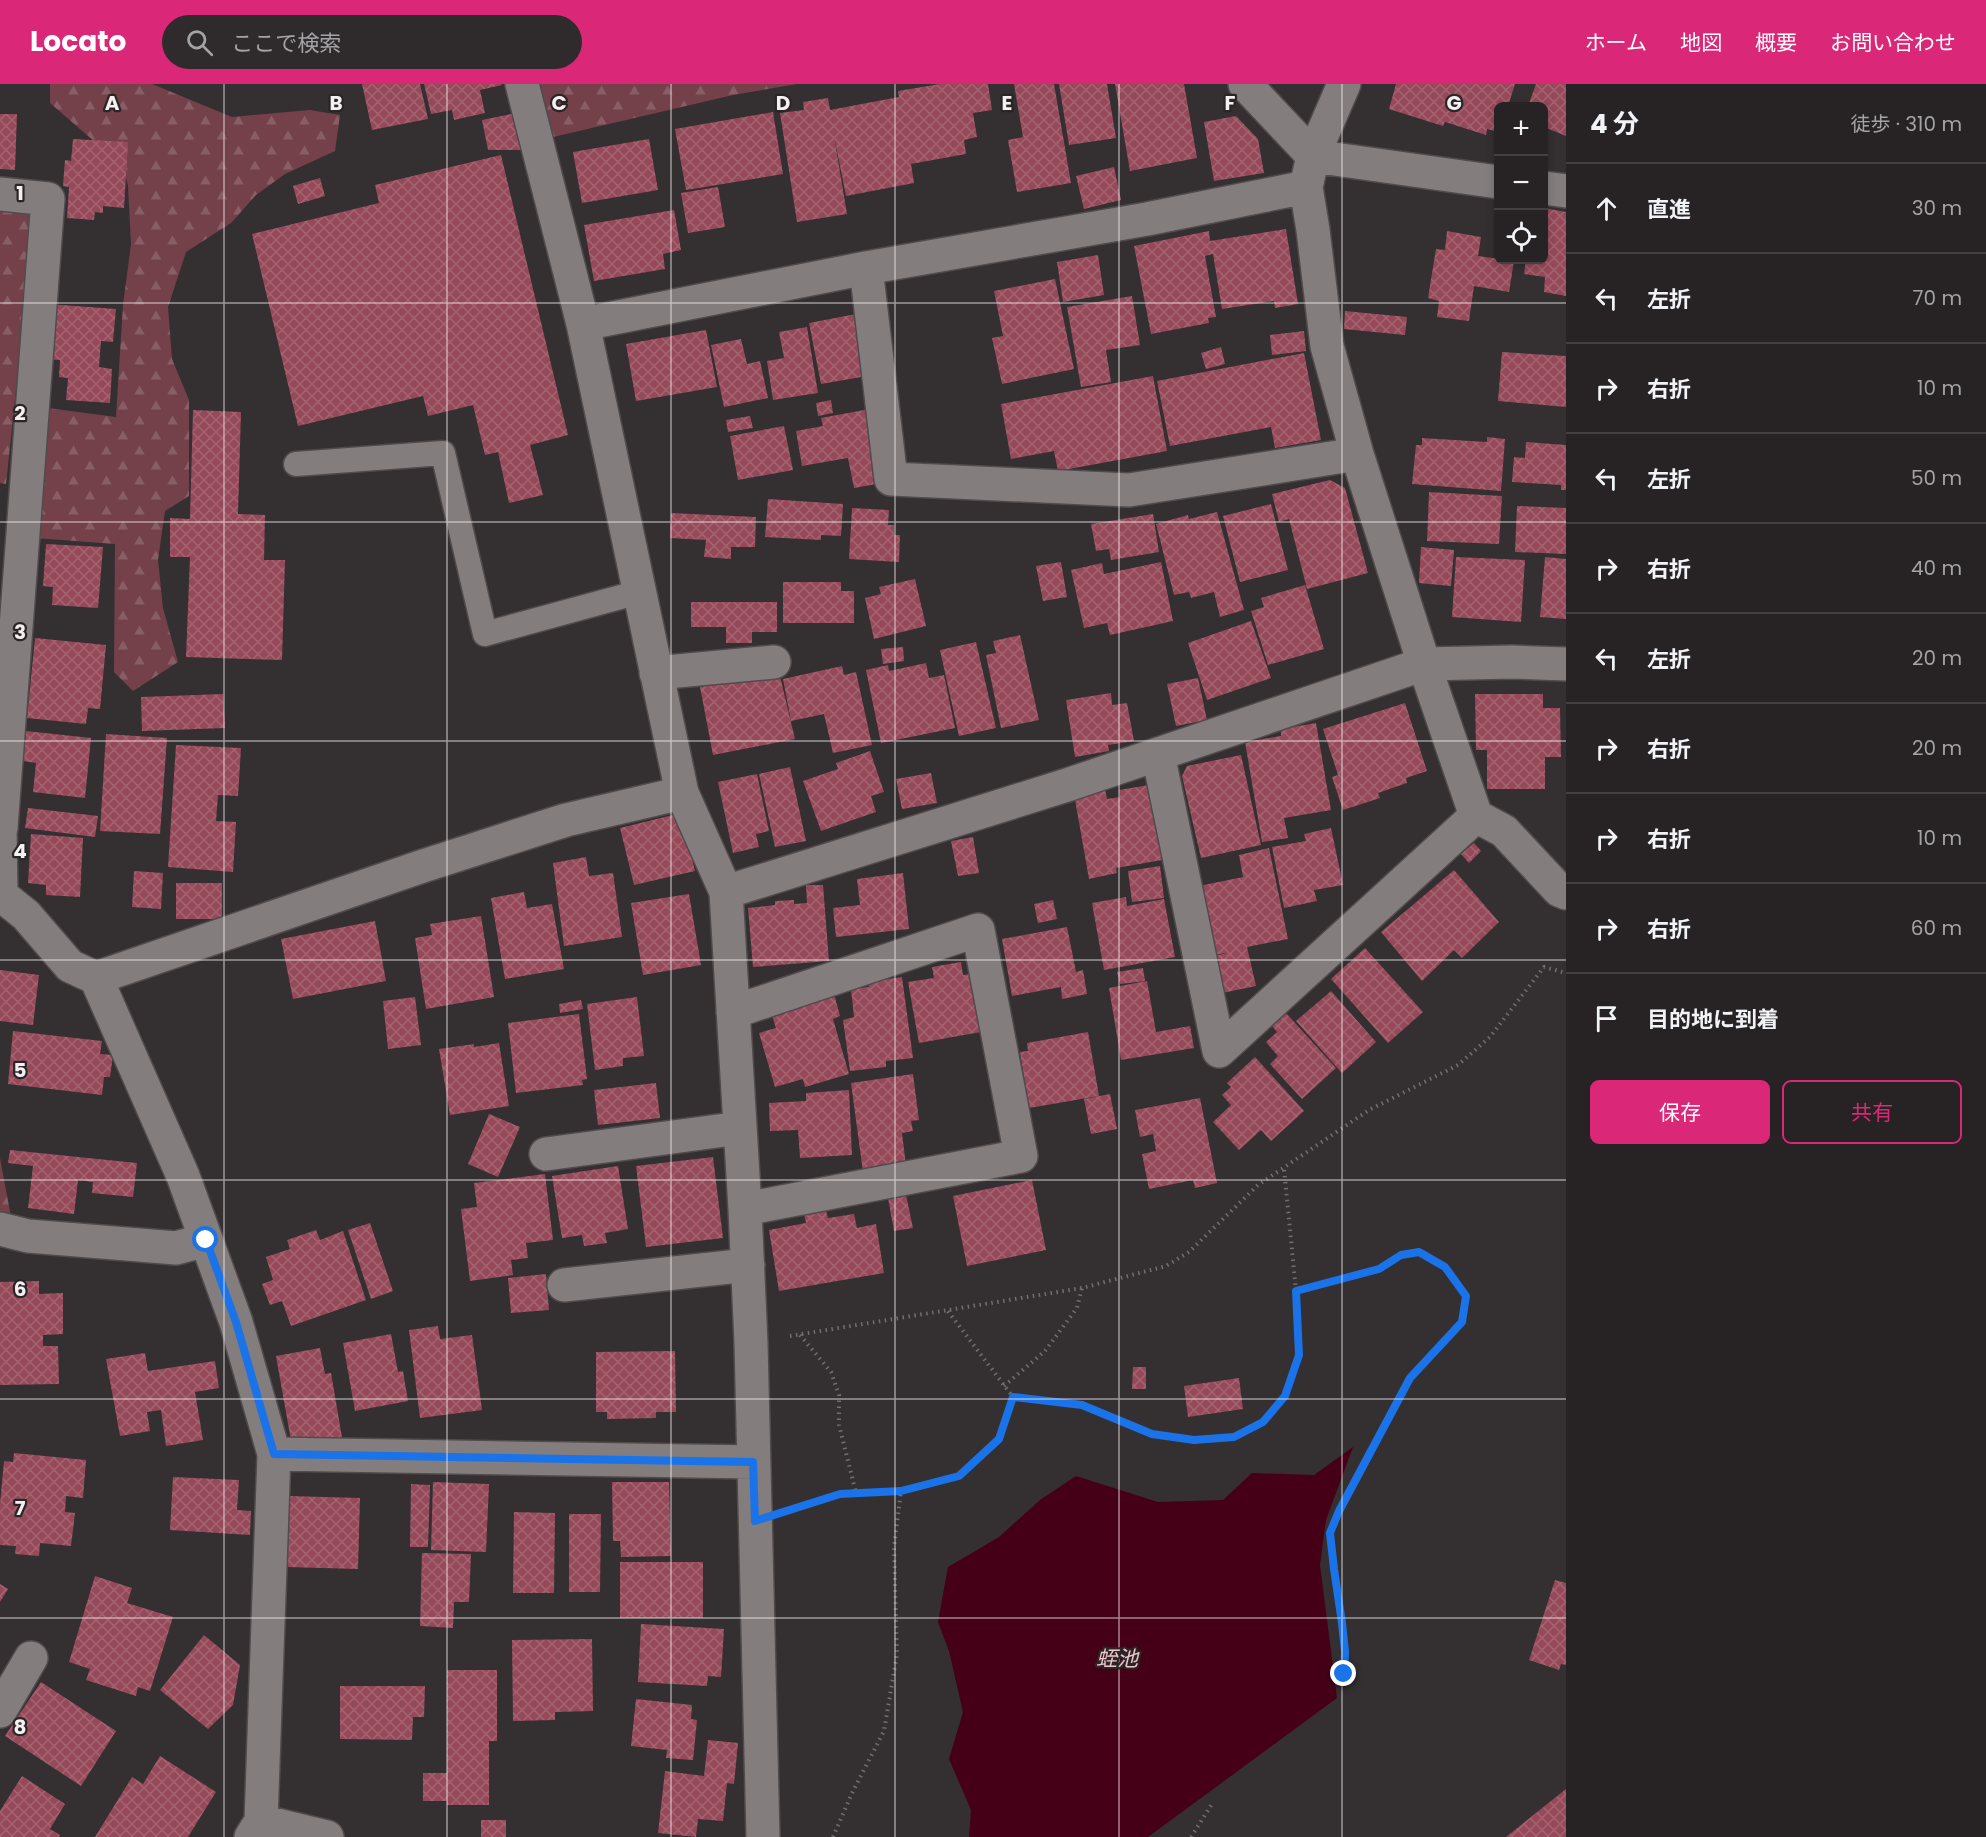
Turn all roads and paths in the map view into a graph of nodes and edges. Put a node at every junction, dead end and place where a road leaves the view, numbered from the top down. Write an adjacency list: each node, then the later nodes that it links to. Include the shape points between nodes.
1 (522, 84): 11 (street)
2 (1245, 84): 4 (street)
3 (1344, 84): 4 (street)
4 (1313, 156): 5 (street); 6 (street)
5 (1494, 181)
6 (1306, 187): 10 (street); 12 (street, via 1327,346)
7 (1548, 189): 8 (street)
8 (1566, 191)
9 (0, 194): 14 (street, via 48,199)
10 (866, 268): 11 (street); 12 (street, via 891,479 1129,490)
11 (583, 324): 15 (street)
12 (1357, 454): 17 (street)
13 (296, 464): 15 (lane, via 443,453 485,634)
14 (13, 498): 23 (street)
15 (639, 592): 19 (street)
16 (774, 662): 19 (street)
17 (1424, 664): 18 (street); 20 (street); 22 (street)
18 (1566, 664)
19 (656, 673): 21 (street)
20 (1158, 754): 22 (street, via 1219,1051); 24 (street)
21 (682, 793): 24 (street); 27 (street, via 555,824)
22 (1476, 816): 25 (street, via 1504,831)
23 (0, 828): 27 (street, via 1,895 26,915 70,966)
24 (726, 892): 28 (street)
25 (1566, 893)
26 (1566, 972): 31 (path, via 1544,967 1490,1037 1458,1065 1369,1110)
27 (96, 978): 34 (street, via 183,1176)
28 (733, 1012): 29 (street); 32 (street, via 978,930 1021,1156)
29 (740, 1128): 30 (street); 32 (street)
30 (546, 1154)
31 (1284, 1168): 37 (path, via 1258,1185 1189,1252 1166,1266); 38 (path)
32 (745, 1209): 35 (street)
33 (0, 1229): 34 (street, via 28,1236 176,1248)
34 (206, 1240): 44 (street, via 236,1322)
35 (748, 1265): 36 (street); 41 (street)
36 (564, 1285)
37 (1082, 1288): 39 (path); 42 (path, via 1077,1308 1045,1351)
38 (1296, 1291): 43 (path, via 1299,1355 1285,1396 1263,1422 1234,1437 1194,1440 1152,1434 1082,1405); 50 (path, via 1379,1269 1401,1255 1419,1252 1445,1267 1466,1296 1462,1322 1410,1378 1330,1533 1345,1652)
39 (947, 1310): 40 (path); 42 (path)
40 (800, 1335): 41 (path); 47 (path, via 831,1372 839,1395 839,1425)
41 (751, 1343): 45 (street)
42 (1004, 1386): 43 (path)
43 (1013, 1397): 46 (path, via 999,1439 959,1476)
44 (274, 1454): 45 (street); 53 (street)
45 (753, 1462): 48 (street)
46 (901, 1491): 47 (path); 56 (path, via 894,1547 897,1654 884,1731)
47 (856, 1493): 48 (path, via 840,1494)
48 (755, 1521): 55 (street)
49 (31, 1658): 51 (street)
50 (1344, 1674)
51 (0, 1710)
52 (1212, 1804): 57 (path)
53 (256, 1829): 54 (street)
54 (327, 1837)
55 (763, 1837)
56 (833, 1837)
57 (1191, 1837)

